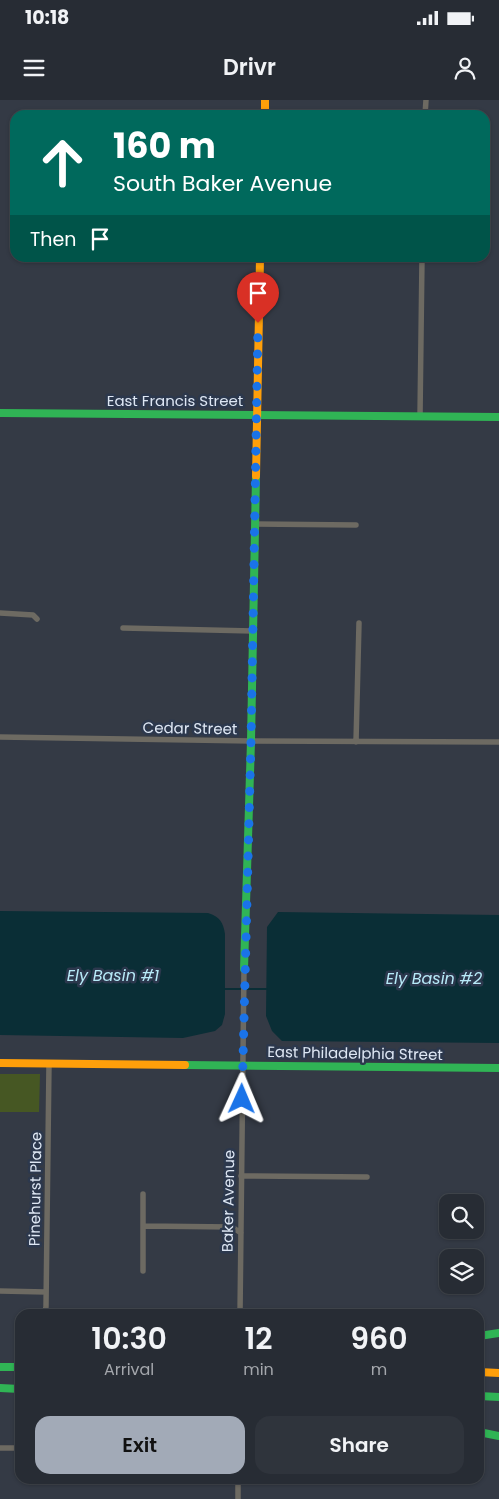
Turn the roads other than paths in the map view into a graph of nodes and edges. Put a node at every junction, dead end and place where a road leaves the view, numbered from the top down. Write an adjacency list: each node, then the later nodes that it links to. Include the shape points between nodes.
1 (260, 262): 4 (main road)
2 (422, 262): 5 (street)
3 (0, 413): 4 (main road, East Francis Street)
4 (257, 414): 5 (main road, East Francis Street); 7 (main road)
5 (420, 416): 6 (main road, East Francis Street)
6 (499, 417)
7 (255, 524): 8 (street); 13 (main road)
8 (356, 525)
9 (0, 612): 10 (street, via 33,615)
10 (37, 620)
11 (359, 623): 16 (street)
12 (124, 628): 13 (street)
13 (253, 631): 15 (main road)
14 (0, 737): 15 (street, Cedar Street)
15 (251, 741): 16 (street, Cedar Street); 18 (main road)
16 (356, 742): 17 (street, Cedar Street)
17 (499, 742)
18 (244, 969): 21 (street, Baker Avenue)
19 (0, 1063): 20 (main road, East Philadelphia Street)
20 (50, 1064): 21 (main road, East Philadelphia Street); 30 (street, Pinehurst Place)
21 (242, 1066): 22 (main road, East Philadelphia Street); 23 (street, Baker Avenue)
22 (499, 1068)
23 (241, 1176): 24 (street); 27 (street, Baker Avenue)
24 (367, 1177)
25 (143, 1194): 26 (street)
26 (143, 1226): 27 (street, via 232,1226); 28 (street)
27 (240, 1232): 32 (street, Baker Avenue)
28 (143, 1272)
29 (0, 1291): 30 (street)
30 (46, 1292): 31 (street, Pinehurst Place)
31 (45, 1309)
32 (240, 1309)
33 (499, 1333): 34 (main road)
34 (484, 1335)
35 (0, 1367): 36 (main road)
36 (15, 1367)
37 (484, 1372): 38 (main road)
38 (499, 1373)
39 (0, 1388): 40 (main road)
40 (15, 1388)
41 (484, 1396): 42 (main road)
42 (499, 1397)
43 (484, 1433): 44 (main road)
44 (499, 1436)
45 (0, 1448): 46 (street)
46 (15, 1448)
47 (238, 1484): 48 (street)
48 (238, 1499)

